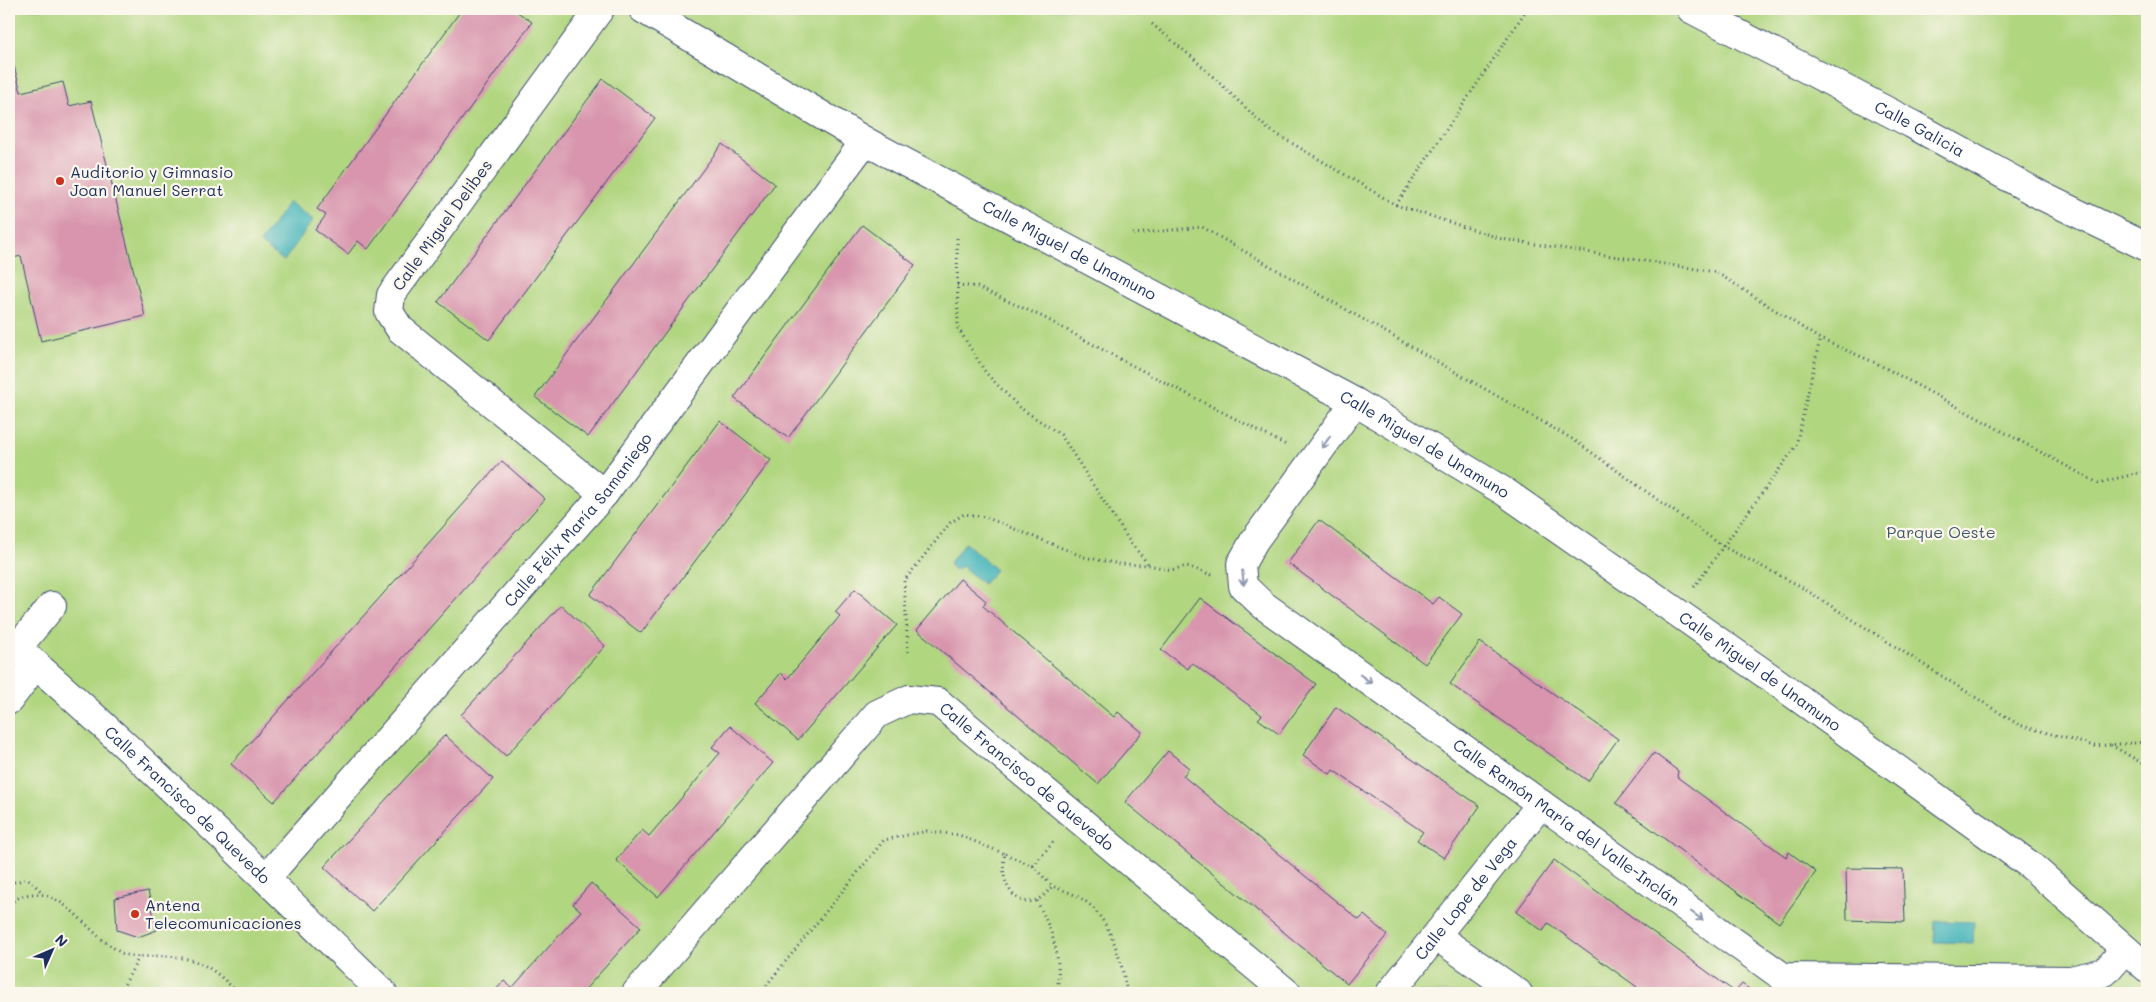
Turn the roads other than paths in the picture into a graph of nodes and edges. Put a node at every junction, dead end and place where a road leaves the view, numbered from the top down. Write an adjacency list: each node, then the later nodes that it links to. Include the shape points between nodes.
1 (600, 9): 7 (street, Calle Miguel Delibes, via 391,295 389,312 400,328)
2 (643, 9): 4 (street, Calle Miguel de Unamuno)
3 (1691, 9): 5 (street, Calle Galicia, via 2044,197)
4 (865, 141): 6 (street, Calle Miguel de Unamuno); 7 (street, Calle Félix María Samaniego)
5 (2147, 247)
6 (1355, 402): 11 (street, Calle Ramón María del Valle-Inclán, one-way to 11, via 1254,541 1241,564 1243,586 1262,605); 14 (street, Calle Miguel de Unamuno, via 1506,492 1675,612 2030,865)
7 (604, 494): 12 (street, Calle Félix María Samaniego)
8 (52, 606): 9 (street)
9 (20, 652): 10 (street); 12 (street, Calle Francisco de Quevedo)
10 (9, 700)
11 (1540, 804): 13 (street, Calle Lope de Vega); 14 (street, Calle Ramón María del Valle-Inclán, one-way to 14, via 1783,977 2072,980 2106,972)
12 (266, 878): 16 (street, Calle Francisco de Quevedo)
13 (1436, 936): 19 (street, Calle Lope de Vega); 20 (street)
14 (2125, 949): 15 (street, Calle Miguel de Unamuno)
15 (2147, 968)
16 (383, 993)
17 (636, 993): 18 (street, Calle Francisco de Quevedo, via 877,714 909,699 938,702)
18 (1287, 993)
19 (1390, 993)
20 (1518, 993)

